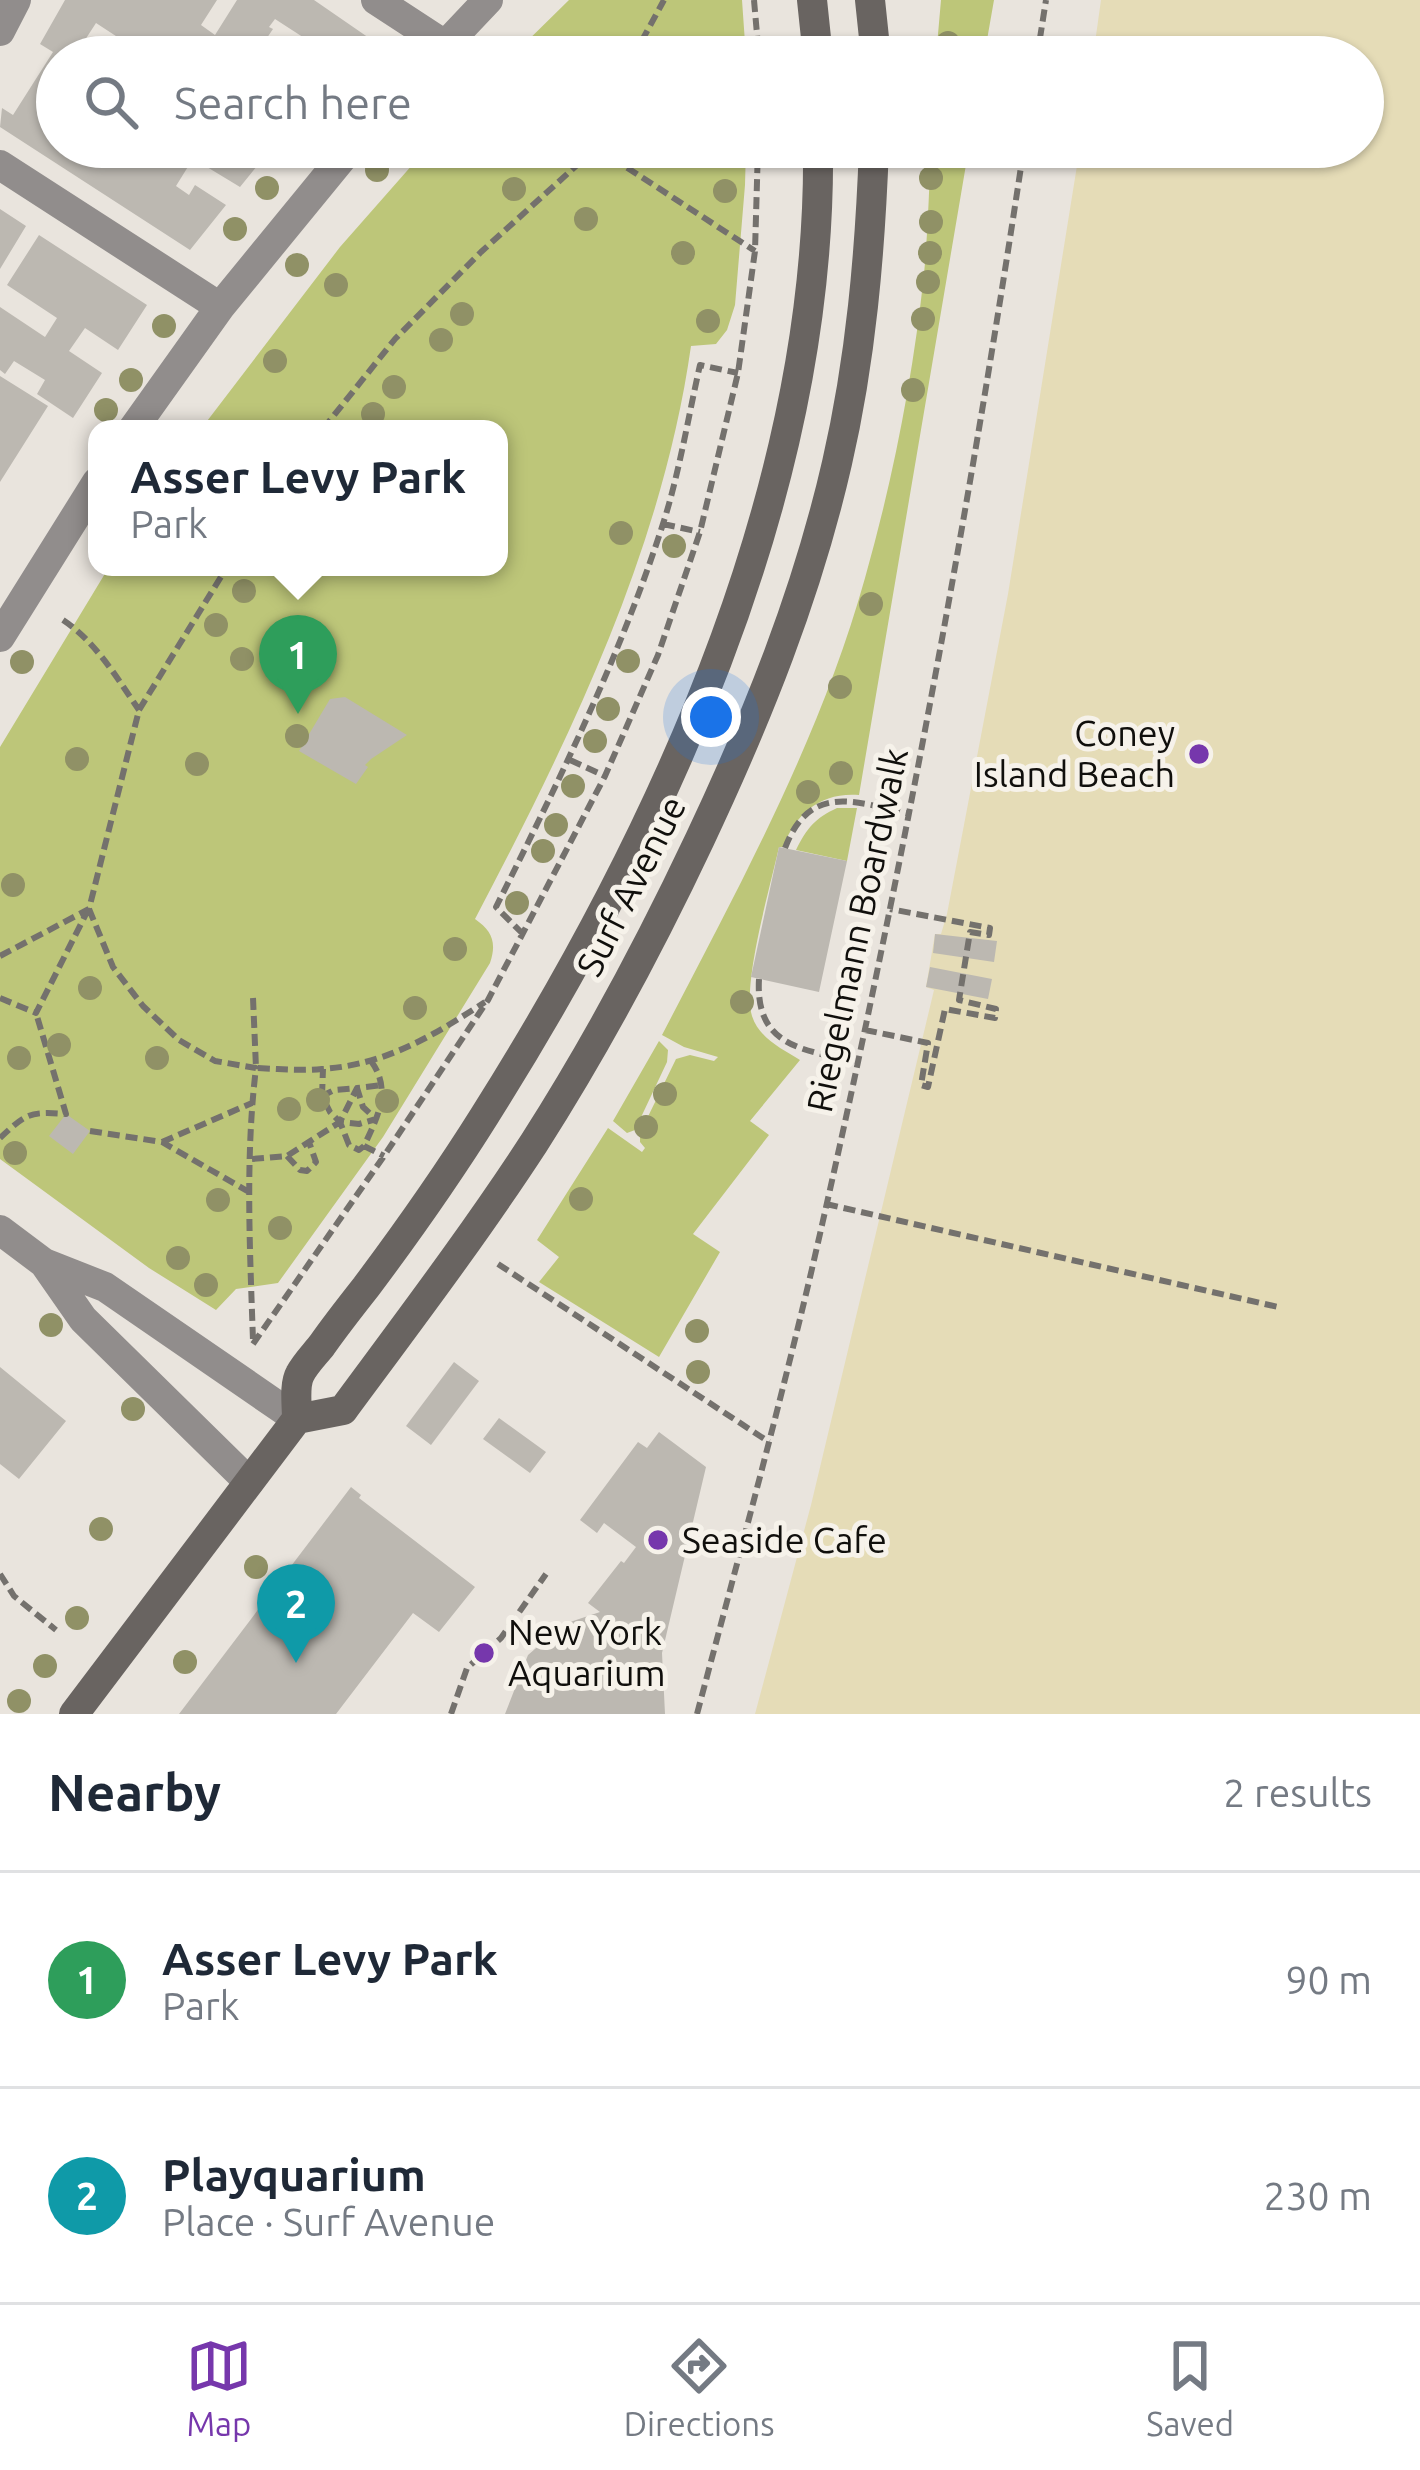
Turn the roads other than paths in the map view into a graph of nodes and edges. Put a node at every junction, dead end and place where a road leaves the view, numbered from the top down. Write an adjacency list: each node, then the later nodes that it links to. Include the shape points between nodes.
1 (16, 0): 7 (street)
2 (376, 0): 8 (street)
3 (488, 0): 9 (street)
4 (812, 0): 10 (main road)
5 (870, 0): 11 (main road)
6 (882, 0): 12 (street)
7 (0, 31)
8 (420, 36)
9 (453, 36)
10 (816, 36)
11 (874, 36)
12 (878, 36)
13 (0, 165): 17 (street)
14 (334, 168): 17 (street)
15 (817, 168): 23 (main road, Surf Avenue, via 794,398 765,523 722,647 670,772 554,1002 405,1235 298,1377)
16 (873, 168): 23 (main road, Surf Avenue, via 868,272 837,464 754,722 668,907 536,1140 343,1410)
17 (220, 307): 18 (street)
18 (139, 420)
19 (88, 496): 20 (street)
20 (0, 637)
21 (0, 1230): 22 (street)
22 (44, 1263): 23 (street, via 105,1287); 24 (street, via 83,1319)
23 (297, 1419): 24 (main road, Surf Avenue)
24 (249, 1482): 25 (main road, Surf Avenue)
25 (74, 1714)

